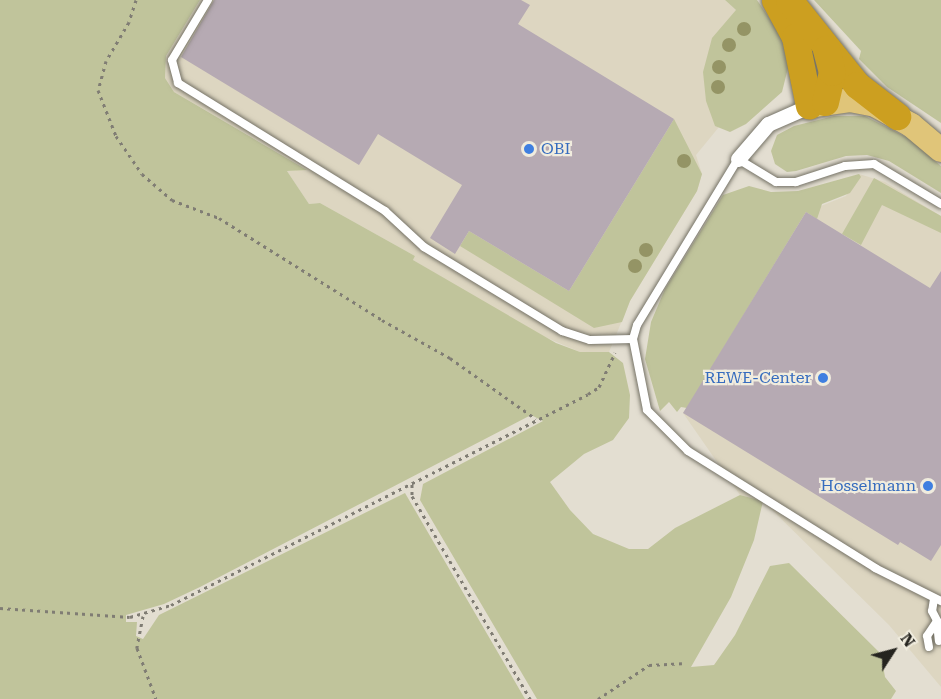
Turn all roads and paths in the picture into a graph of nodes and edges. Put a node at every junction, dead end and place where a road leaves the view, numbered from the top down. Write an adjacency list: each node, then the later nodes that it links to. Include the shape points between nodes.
1 (136, 0): 13 (path, via 129,22 106,61 98,90 116,136 142,174 172,200 219,218 450,358)
2 (208, 0): 11 (lane, via 172,60 178,83 385,211 424,247 562,331 590,340)
3 (776, 0): 6 (highway, via 795,37)
4 (789, 0): 5 (highway)
5 (825, 45): 6 (highway, via 832,72); 7 (highway, via 857,85)
6 (817, 104): 7 (main road, via 862,102); 9 (street, via 768,124)
7 (897, 116): 8 (main road)
8 (941, 150)
9 (738, 159): 10 (lane, via 776,182 812,178 845,166 874,164); 12 (lane, via 655,294)
10 (941, 204)
11 (619, 339): 12 (lane); 13 (path, via 599,387)
12 (633, 339): 15 (lane, via 647,410 680,444 820,535)
13 (536, 419): 14 (path)
14 (412, 484): 17 (path); 23 (path, via 412,496)
15 (937, 600): 18 (lane)
16 (0, 608): 17 (path, via 89,616)
17 (143, 616): 22 (path, via 137,648)
18 (939, 624): 19 (lane); 20 (lane, via 927,636)
19 (939, 641)
20 (929, 647)
21 (682, 663): 24 (path, via 649,665)
22 (156, 699)
23 (531, 699)
24 (598, 699)

